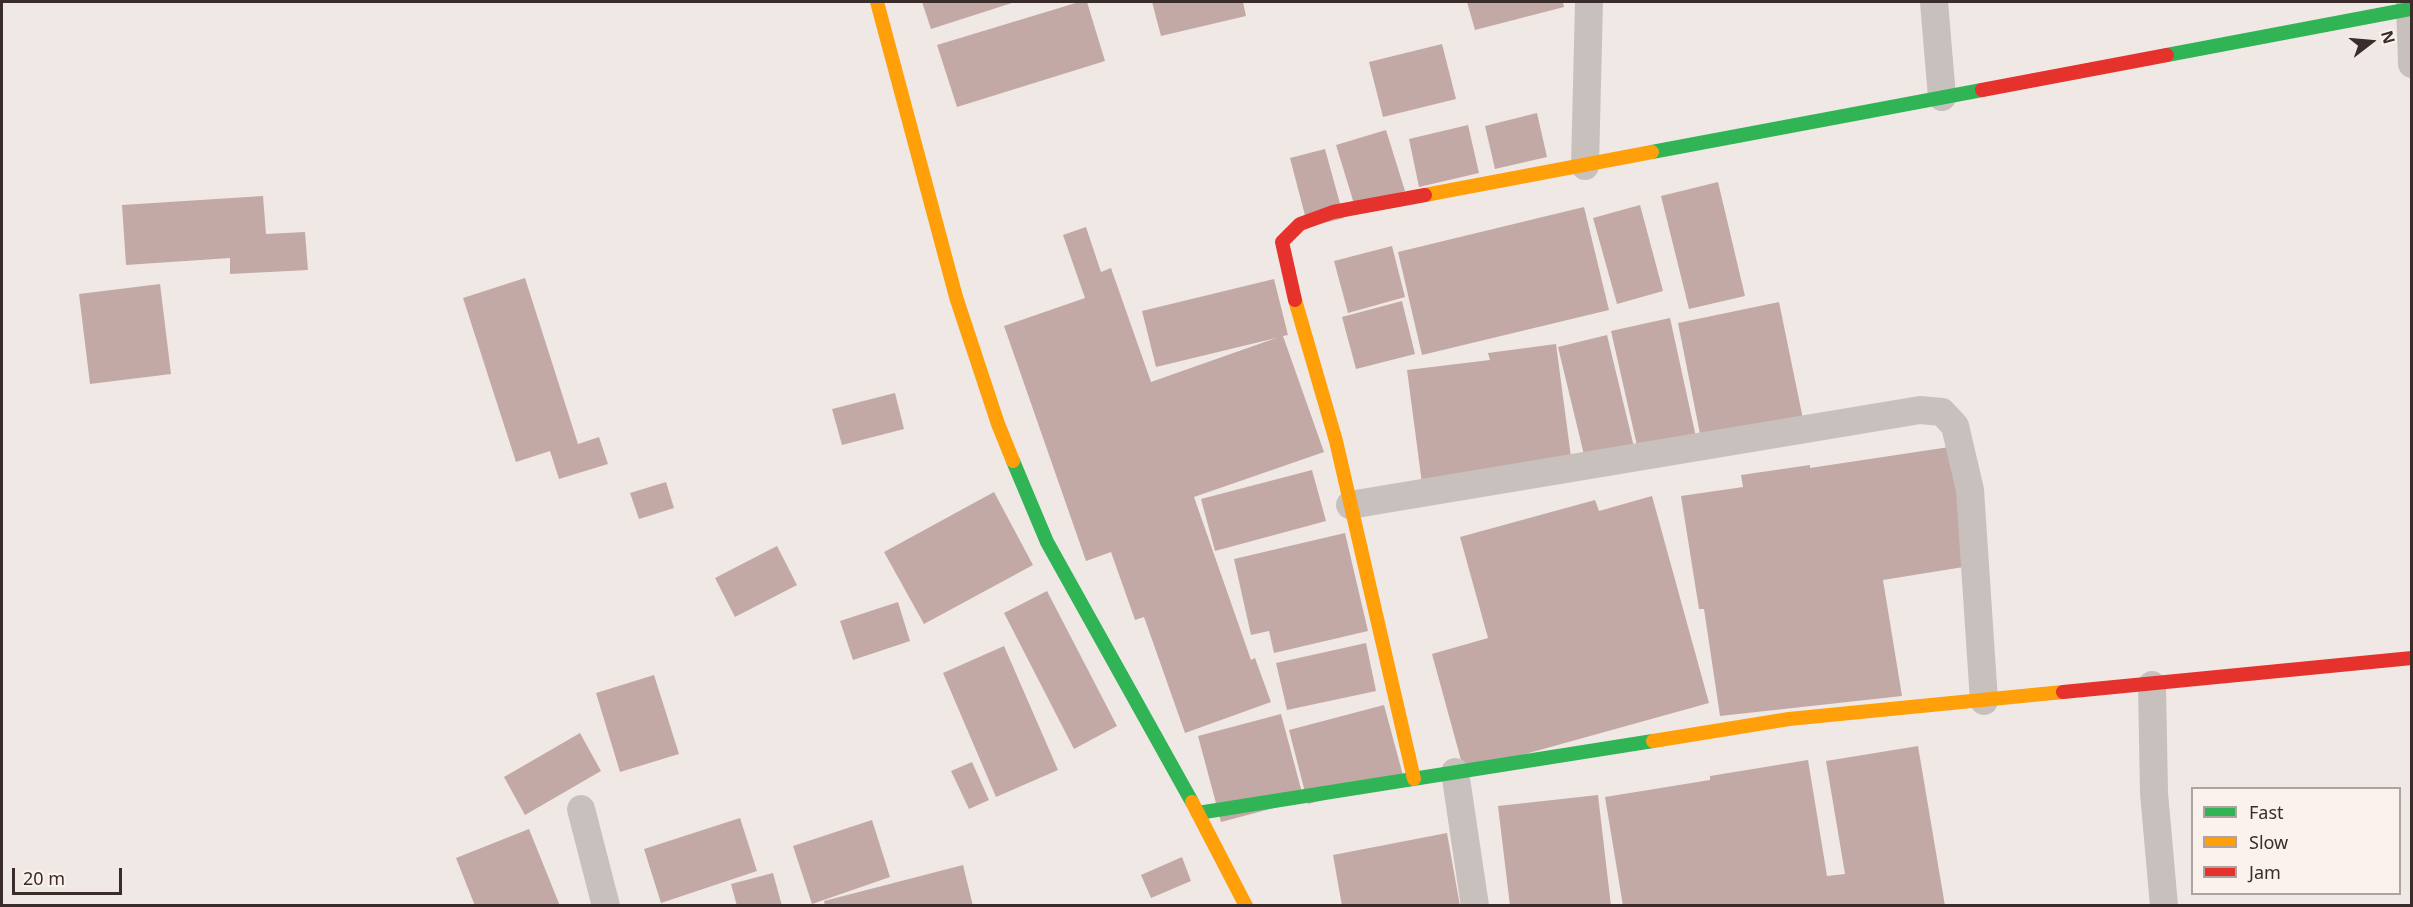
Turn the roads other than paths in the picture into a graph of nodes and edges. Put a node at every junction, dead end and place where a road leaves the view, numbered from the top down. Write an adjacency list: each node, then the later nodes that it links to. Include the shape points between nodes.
1 (877, 2): 15 (street, via 956,297 998,424 1047,542)
2 (1589, 2): 7 (street)
3 (1934, 2): 6 (street)
4 (2410, 5): 5 (street); 6 (street)
5 (2412, 64)
6 (1942, 97): 7 (street)
7 (1585, 166): 8 (street, via 1333,212 1300,224 1282,242 1290,285 1336,441)
8 (1350, 505): 11 (street, via 1920,410 1942,412 1954,426 1970,490); 13 (street)
9 (2412, 658): 10 (street)
10 (2152, 685): 11 (street); 19 (street, via 2154,793)
11 (1984, 700): 12 (street, via 1789,719)
12 (1455, 772): 13 (street); 18 (street)
13 (1414, 779): 15 (street)
14 (581, 809): 16 (street)
15 (1198, 813): 17 (street)
16 (606, 906)
17 (1246, 906)
18 (1475, 906)
19 (2164, 906)

